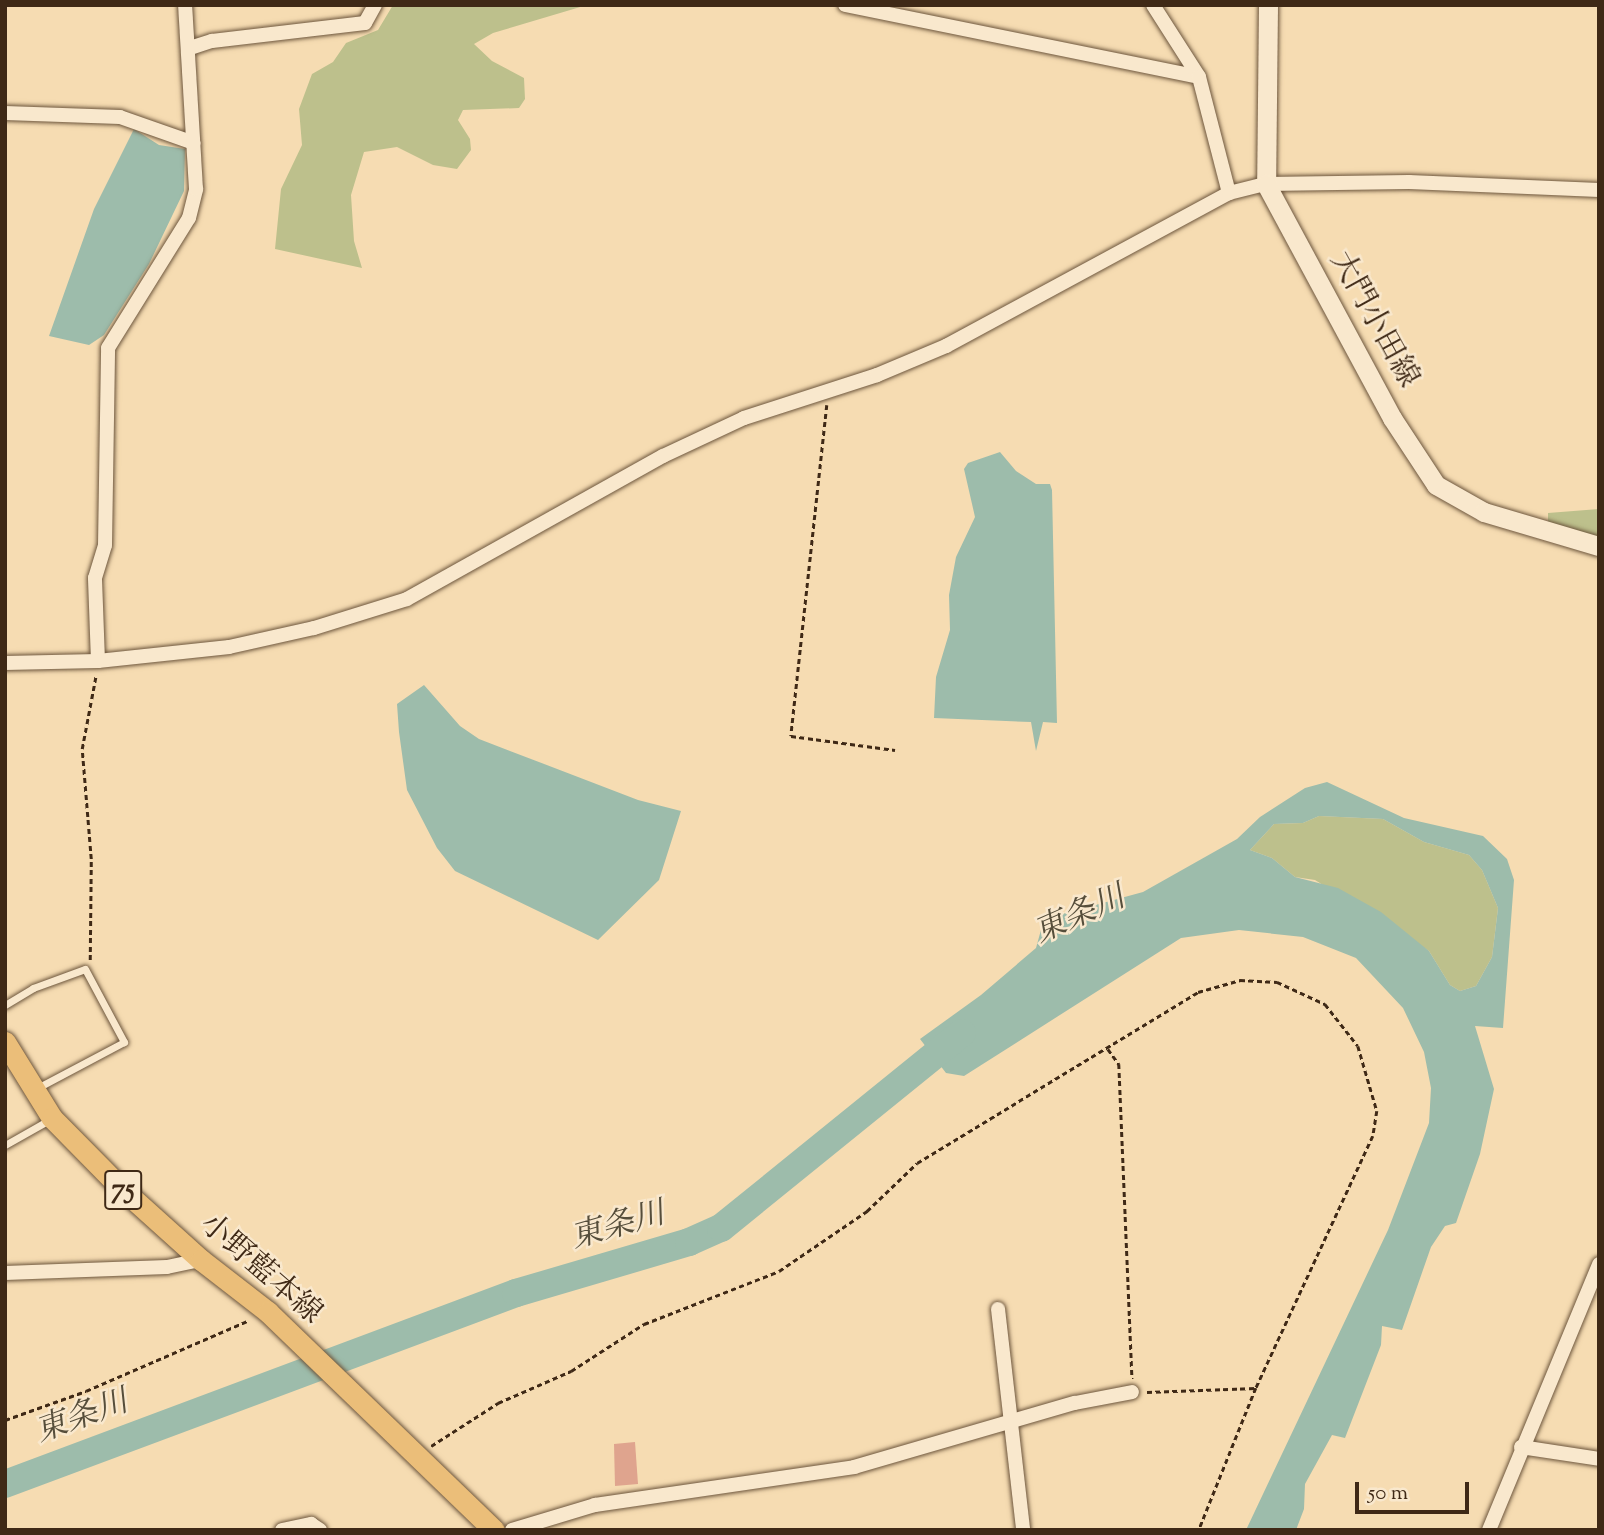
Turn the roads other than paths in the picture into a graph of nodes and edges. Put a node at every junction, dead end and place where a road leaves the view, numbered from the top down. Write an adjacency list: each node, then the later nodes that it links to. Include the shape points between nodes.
1 (185, 5): 6 (street)
2 (374, 5): 6 (street, via 365,23 212,41)
3 (845, 5): 7 (street)
4 (1153, 5): 7 (street)
5 (1268, 5): 10 (main road, 大門小田線)
6 (190, 48): 9 (street)
7 (1199, 77): 12 (street)
8 (5, 113): 9 (street, via 120,117)
9 (194, 143): 14 (street, via 197,189 189,218 108,348 104,545 94,578)
10 (1266, 184): 11 (street, via 1409,182); 12 (street); 13 (main road, 大門小田線, via 1392,418 1436,485 1484,512)
11 (1599, 190)
12 (1229, 193): 14 (street, via 946,346 744,418 663,456 407,599 314,628 229,647)
13 (1599, 547)
14 (97, 661): 15 (street)
15 (5, 663)
16 (5, 1005): 18 (lane, via 33,988 85,969 124,1042)
17 (5, 1042): 18 (main road, 小野藍本線 / 75)
18 (34, 1089): 19 (main road, 小野藍本線 / 75)
19 (52, 1118): 20 (lane); 21 (main road, 小野藍本線 / 75)
20 (5, 1145)
21 (201, 1260): 23 (street, via 167,1267); 31 (main road, 小野藍本線 / 75, via 268,1312)
22 (1599, 1264): 27 (street)
23 (5, 1272)
24 (998, 1309): 26 (street)
25 (1132, 1392): 26 (street, via 1075,1403)
26 (1013, 1424): 32 (street, via 854,1467 595,1505); 33 (street)
27 (1521, 1447): 28 (street); 34 (street)
28 (1599, 1458)
29 (282, 1530): 30 (street, via 311,1524)
30 (320, 1530)
31 (494, 1530)
32 (512, 1530)
33 (1023, 1530)
34 (1489, 1530)

